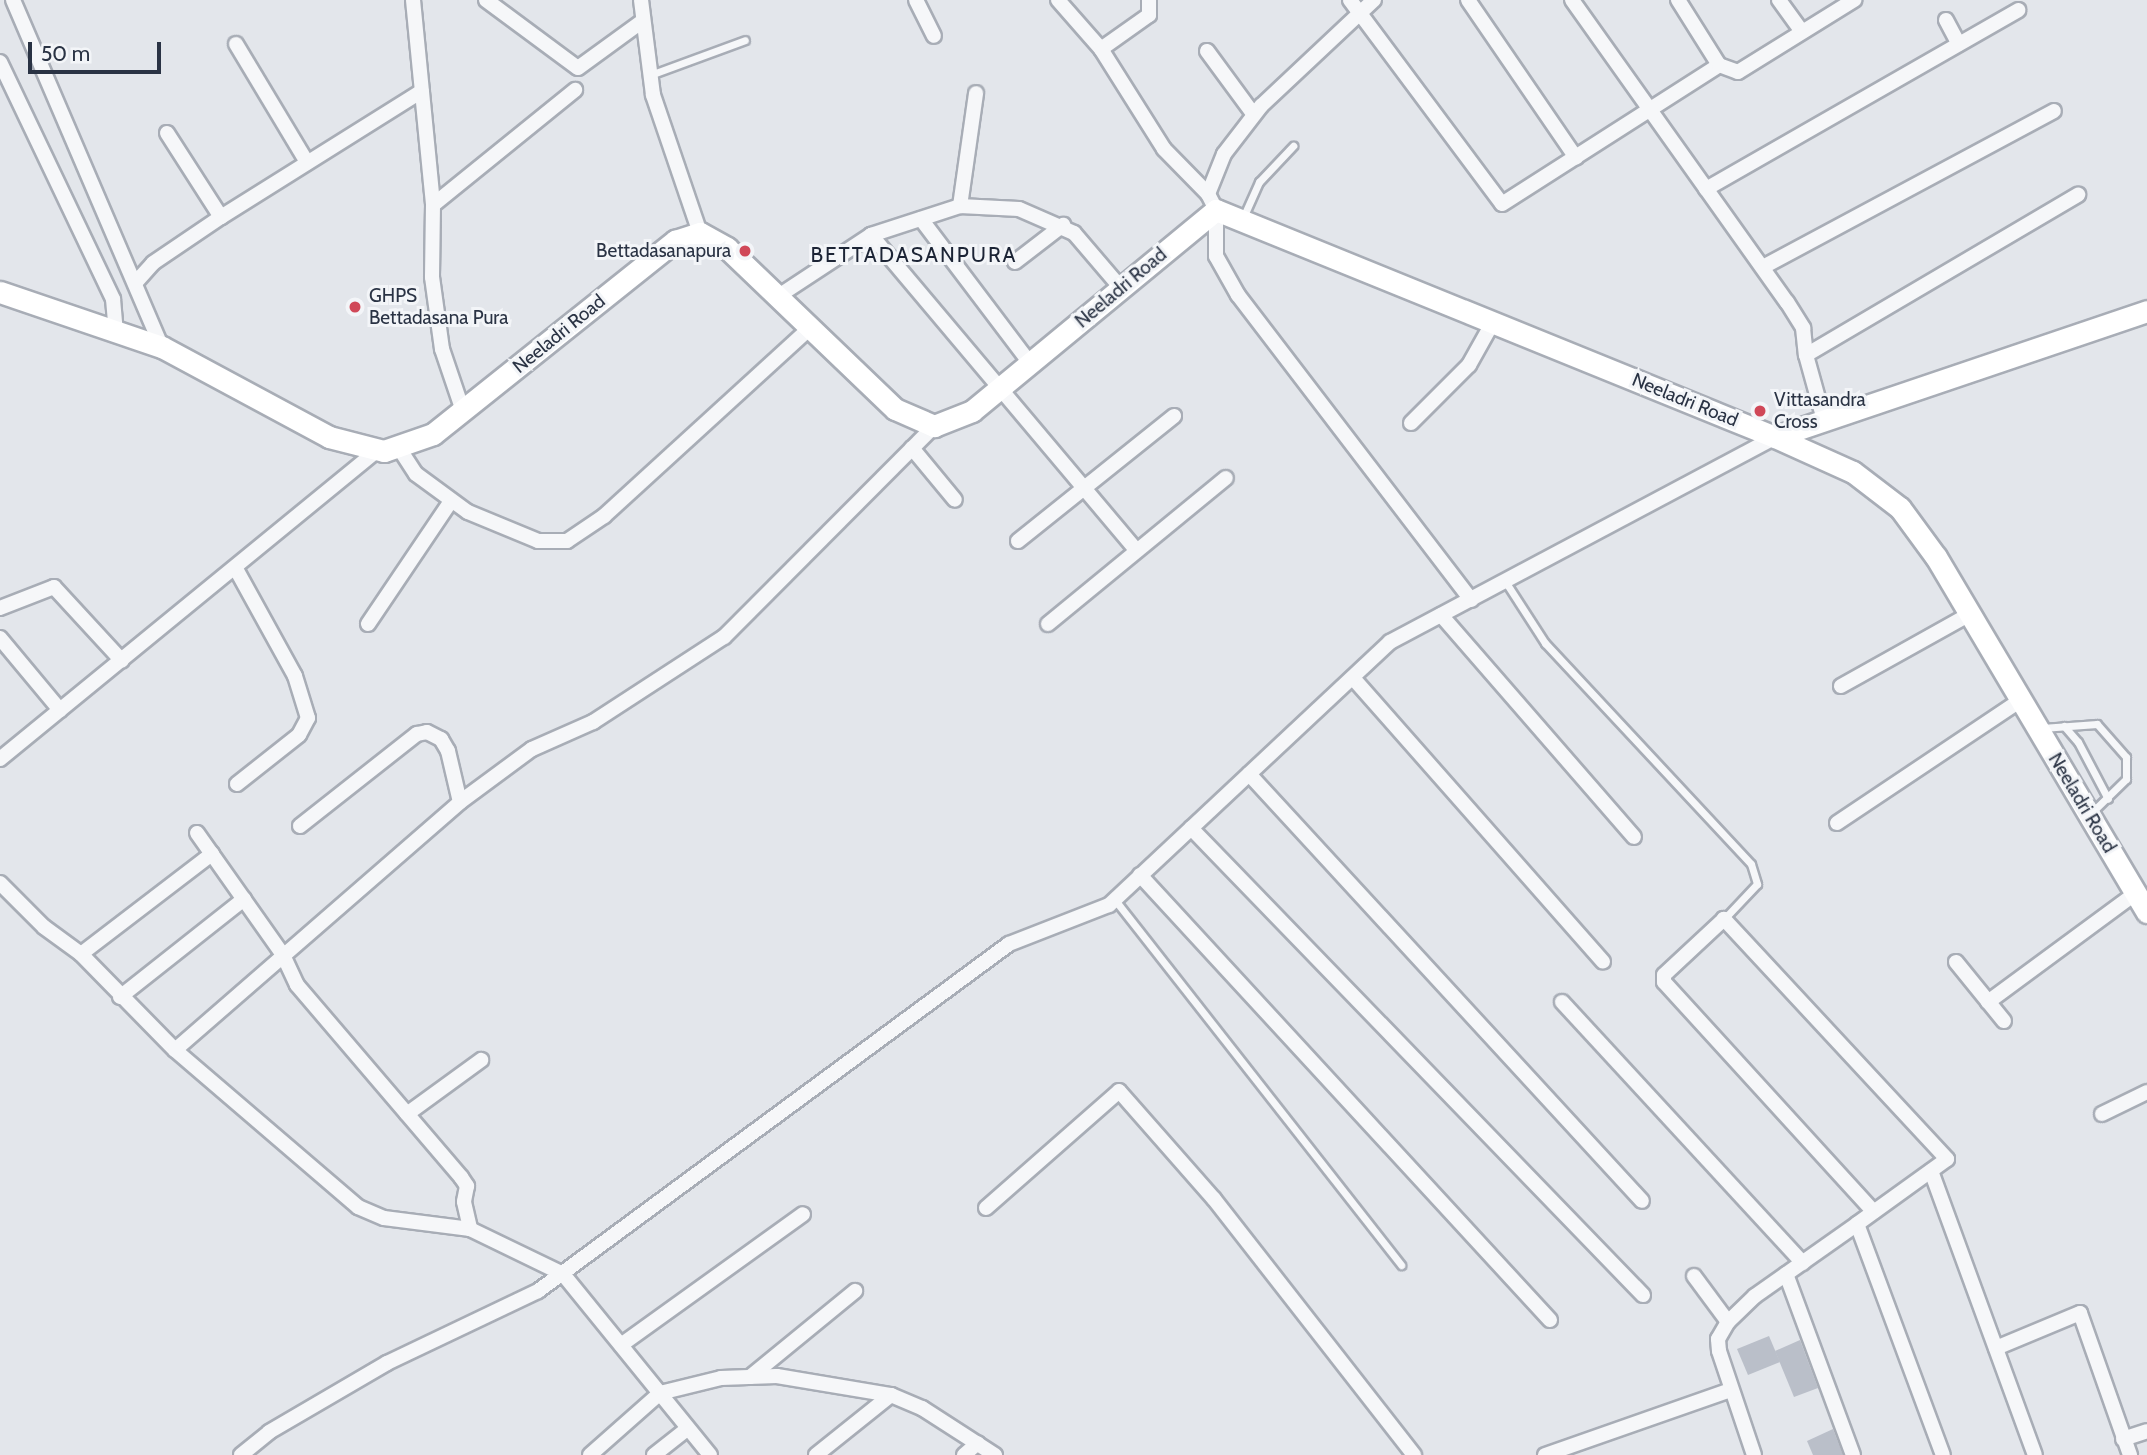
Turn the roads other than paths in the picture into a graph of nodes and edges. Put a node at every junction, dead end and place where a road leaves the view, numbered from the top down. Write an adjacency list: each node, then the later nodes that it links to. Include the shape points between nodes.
1 (13, 0): 52 (street)
2 (414, 0): 30 (street)
3 (486, 0): 18 (street, via 578,68)
4 (641, 0): 18 (street)
5 (916, 0): 20 (street)
6 (1058, 0): 24 (street)
7 (1149, 0): 24 (street, via 1149,15)
8 (1350, 0): 16 (street)
9 (1374, 0): 16 (street)
10 (1468, 0): 37 (street)
11 (1572, 0): 33 (street)
12 (1678, 0): 27 (street)
13 (1779, 0): 19 (street)
14 (1854, 0): 19 (street)
15 (2018, 10): 23 (street)
16 (1358, 14): 34 (street); 37 (street, via 1502,204)
17 (1946, 20): 23 (street)
18 (641, 22): 28 (street)
19 (1802, 32): 27 (street, via 1738,72)
20 (934, 36)
21 (745, 40): 28 (lane)
22 (236, 44): 38 (street)
23 (1959, 44): 39 (street)
24 (1101, 49): 41 (street, via 1164,149)
25 (1207, 51): 34 (street)
26 (0, 62): 59 (street, via 113,299)
27 (1719, 65): 33 (street)
28 (650, 75): 48 (street, via 675,168)
29 (575, 90): 42 (street)
30 (422, 91): 38 (street); 42 (street)
31 (976, 93): 43 (street)
32 (2054, 111): 51 (street)
33 (1651, 112): 37 (street); 39 (street)
34 (1254, 115): 41 (street, via 1224,154)
35 (167, 133): 44 (street)
36 (1293, 146): 46 (lane, via 1259,182)
37 (1576, 158)
38 (307, 162): 44 (street)
39 (1706, 189): 51 (street)
40 (2078, 195): 61 (street)
41 (1212, 202): 46 (main road, Neeladri Road); 53 (main road, Neeladri Road); 81 (street, via 1216,256 1238,295)
42 (433, 205): 64 (street, via 432,277 442,349)
43 (960, 206): 45 (street); 47 (street, via 1019,209)
44 (221, 218): 52 (street, via 153,263)
45 (921, 219): 49 (street); 62 (street)
46 (1242, 220): 57 (main road, Neeladri Road)
47 (1063, 225): 50 (street); 53 (street)
48 (700, 233): 55 (main road, via 727,248); 64 (main road, Neeladri Road, via 675,241)
49 (871, 235): 55 (street); 63 (street)
50 (1015, 262)
51 (1763, 267): 61 (street, via 1803,328)
52 (136, 281): 60 (street)
53 (1121, 288): 62 (main road, Neeladri Road)
54 (0, 292): 59 (main road, Neeladri Road)
55 (777, 296): 58 (main road)
56 (2147, 311): 66 (main road)
57 (1493, 322): 67 (street, via 1469,365); 69 (main road, Neeladri Road)
58 (811, 327): 68 (main road, via 895,409); 76 (street, via 604,516 567,541 538,541)
59 (116, 331): 60 (main road, Neeladri Road)
60 (162, 347): 72 (main road, Neeladri Road, via 329,437)
61 (1806, 355): 66 (street)
62 (1030, 363): 63 (main road, Neeladri Road)
63 (1001, 386): 68 (main road, Neeladri Road, via 972,411); 74 (street)
64 (463, 411): 70 (main road, Neeladri Road, via 433,434)
65 (1174, 415): 74 (street)
66 (1824, 420): 69 (main road)
67 (1411, 423)
68 (934, 426): 71 (street)
69 (1775, 437): 80 (street); 83 (main road, Neeladri Road, via 1853,472 1900,508)
70 (399, 448): 72 (main road, Neeladri Road); 76 (street, via 416,474)
71 (912, 448): 75 (street); 99 (street, via 724,637 604,715 532,749)
72 (377, 450): 79 (street)
73 (1226, 478): 78 (street)
74 (1084, 486): 77 (street); 78 (street)
75 (955, 500)
76 (451, 501): 85 (street)
77 (1018, 541)
78 (1136, 550): 86 (street)
79 (236, 569): 88 (street); 97 (street, via 295,676 308,718 299,735)
80 (1505, 581): 81 (street); 113 (lane, via 1545,643 1751,864 1757,884)
81 (1471, 600): 84 (street)
82 (0, 608): 88 (street, via 54,586)
83 (1970, 614): 90 (street); 91 (main road, Neeladri Road)
84 (1441, 615): 89 (street, via 1390,642); 105 (street)
85 (368, 624)
86 (1048, 624)
87 (1, 642): 92 (street)
88 (121, 661): 92 (street)
89 (1353, 678): 96 (street); 116 (street)
90 (1840, 686)
91 (2021, 701): 94 (main road, Neeladri Road); 101 (street)
92 (60, 710): 95 (street)
93 (2064, 726): 94 (lane); 98 (lane, via 2078,742); 98 (lane, via 2097,724 2126,757 2126,779)
94 (2038, 729): 100 (main road, Neeladri Road)
95 (0, 759)
96 (1249, 774): 103 (street); 128 (street)
97 (237, 784)
98 (2108, 799): 100 (lane)
99 (460, 802): 102 (street, via 448,751 441,739 427,732 417,734); 115 (street)
100 (2090, 815): 109 (main road, Neeladri Road)
101 (1837, 824)
102 (300, 826)
103 (1192, 828): 107 (street); 140 (street)
104 (197, 833): 106 (street)
105 (1634, 837)
106 (212, 854): 110 (street); 114 (street)
107 (1140, 875): 111 (street); 141 (street)
108 (0, 883): 114 (street, via 44,927)
109 (2136, 893): 112 (main road, Neeladri Road); 120 (street)
110 (244, 899): 115 (street); 118 (street)
111 (1115, 900): 135 (lane); 136 (street, via 1009,944)
112 (2147, 912)
113 (1724, 919): 127 (street, via 1947,1159); 130 (street, via 1664,975 1664,982)
114 (81, 954): 118 (street)
115 (283, 955): 122 (street); 125 (street, via 296,985)
116 (1603, 962)
117 (1956, 962): 120 (street)
118 (120, 997): 122 (street)
119 (1562, 1002): 134 (street)
120 (1988, 1002): 121 (street)
121 (2004, 1021)
122 (175, 1050): 133 (street, via 358,1207 384,1218)
123 (481, 1059): 125 (street)
124 (2147, 1092): 126 (street)
125 (407, 1114): 133 (street, via 467,1186 464,1202)
126 (2102, 1114)
127 (1931, 1171): 130 (street); 144 (street)
128 (1642, 1201)
129 (986, 1208): 160 (street, via 1119,1091 1214,1199)
130 (1874, 1212): 132 (street)
131 (803, 1214): 143 (street)
132 (1857, 1224): 134 (street); 164 (street)
133 (470, 1229): 136 (street)
134 (1802, 1263): 137 (street)
135 (1401, 1265)
136 (563, 1274): 143 (street); 153 (street, via 538,1291 387,1363 269,1432)
137 (1786, 1274): 142 (street); 163 (street)
138 (1694, 1276): 142 (street)
139 (855, 1291): 145 (street)
140 (1643, 1295)
141 (1550, 1320)
142 (1728, 1322): 146 (street, via 1718,1339)
143 (621, 1345): 147 (street)
144 (1996, 1348): 151 (street, via 2080,1313); 165 (street)
145 (750, 1377): 147 (street, via 721,1378); 148 (street, via 808,1379)
146 (1731, 1390): 161 (street); 162 (street)
147 (660, 1393): 149 (street); 154 (street)
148 (891, 1395): 152 (street, via 922,1408); 157 (street)
149 (687, 1429): 155 (street); 156 (street)
150 (2147, 1431): 151 (street)
151 (2123, 1439): 166 (street)
152 (978, 1443): 158 (street); 159 (street)
153 (241, 1455)
154 (590, 1455)
155 (654, 1455)
156 (710, 1455)
157 (816, 1455)
158 (964, 1455)
159 (995, 1455)
160 (1414, 1455)
161 (1545, 1455)
162 (1754, 1455)
163 (1853, 1455)
164 (1943, 1455)
165 (2035, 1455)
166 (2130, 1455)

